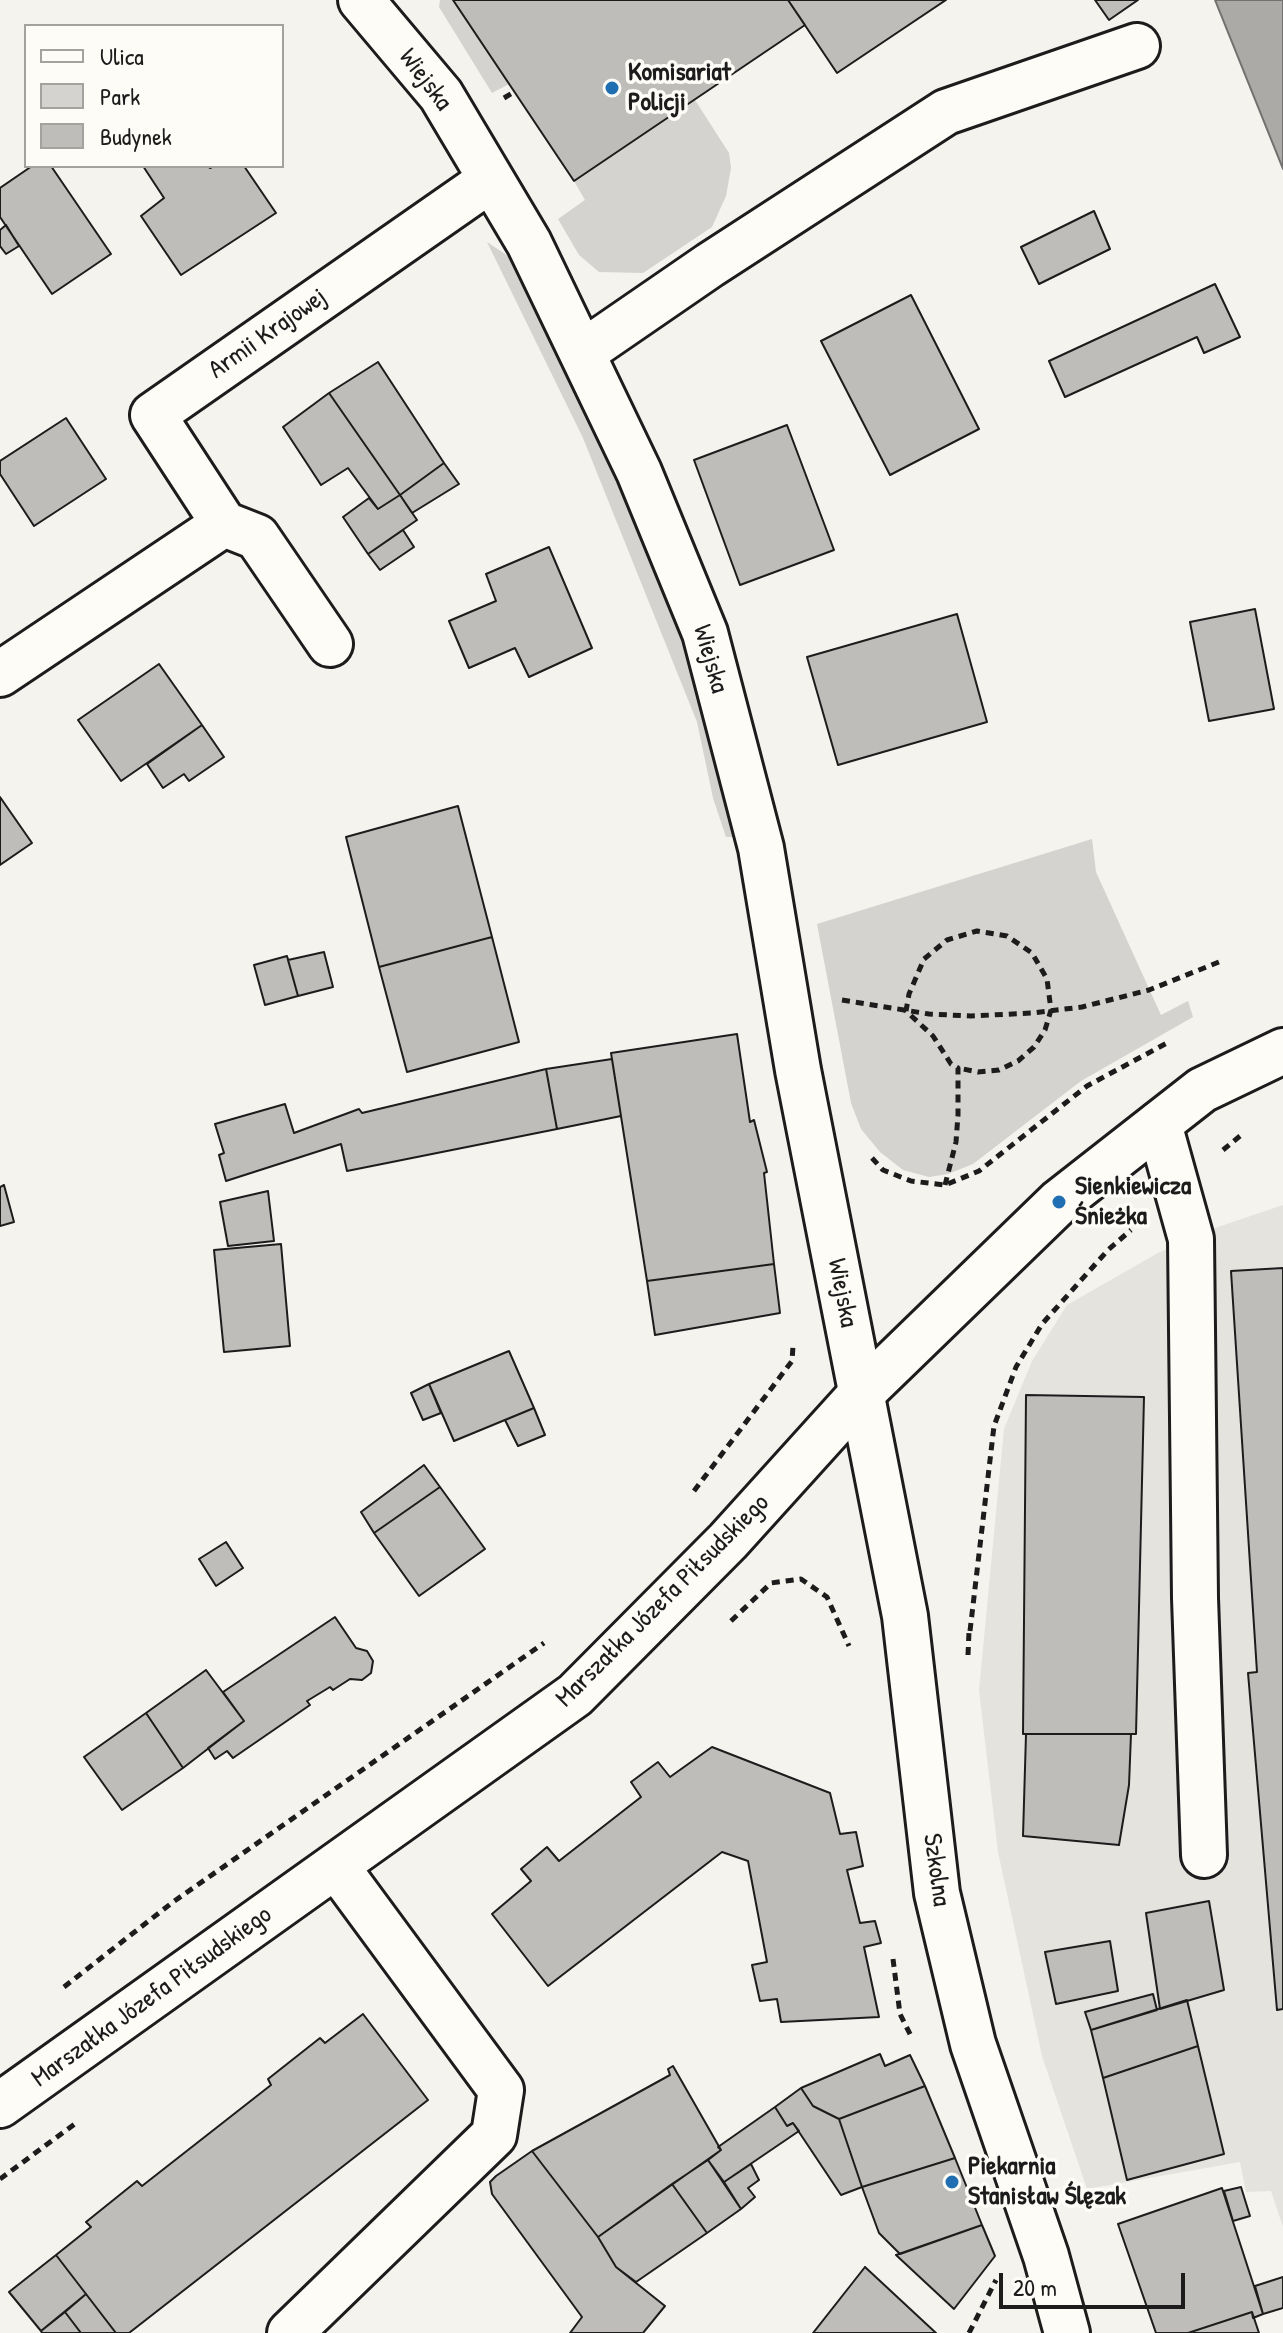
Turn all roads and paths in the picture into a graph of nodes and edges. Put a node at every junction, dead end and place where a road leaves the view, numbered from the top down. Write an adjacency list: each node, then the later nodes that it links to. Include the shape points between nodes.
1 (362, 0): 3 (street, Wiejska, via 441,95)
2 (1137, 46): 4 (street, via 946,112)
3 (490, 180): 4 (street, Wiejska, via 529,243); 5 (street, Armii Krajowej, via 153,415)
4 (582, 353): 21 (street, Wiejska, via 639,472 705,633 761,848)
5 (224, 524): 6 (street, via 257,537); 7 (street)
6 (330, 644)
7 (0, 674)
8 (1224, 960): 10 (path, via 1149,990)
9 (836, 998): 11 (path)
10 (1051, 1010): 11 (path, via 971,1016); 11 (path, via 1047,979 1032,953 1007,936 977,931 947,940 924,959); 13 (path, via 1034,1047 1018,1061 999,1070)
11 (906, 1011): 13 (path)
12 (1283, 1051): 15 (street, Marszałka Józefa Piłsudskiego, via 1202,1090)
13 (958, 1068): 18 (path, via 956,1142)
14 (1053, 1111): 17 (path)
15 (1159, 1124): 19 (street); 21 (street, Marszałka Józefa Piłsudskiego, via 1059,1202)
16 (1248, 1129): 19 (path)
17 (979, 1171)
18 (945, 1185)
19 (1178, 1189): 23 (path, via 1108,1250 1042,1324 1016,1367 994,1426); 27 (street, via 1191,1239)
20 (793, 1338): 22 (path, via 792,1361)
21 (861, 1394): 28 (street, Marszałka Józefa Piłsudskiego, via 728,1541 575,1695); 32 (street, Szkolna, via 906,1627 937,1893 973,2044)
22 (686, 1502)
23 (969, 1632): 24 (path); 26 (path)
24 (957, 1633)
25 (547, 1641): 29 (path, via 173,1902)
26 (968, 1660)
27 (1204, 1855)
28 (336, 1866): 30 (street, Marszałka Józefa Piłsudskiego); 31 (street, via 501,2090 494,2135)
29 (62, 1989)
30 (0, 2105)
31 (290, 2333)
32 (1067, 2333)

